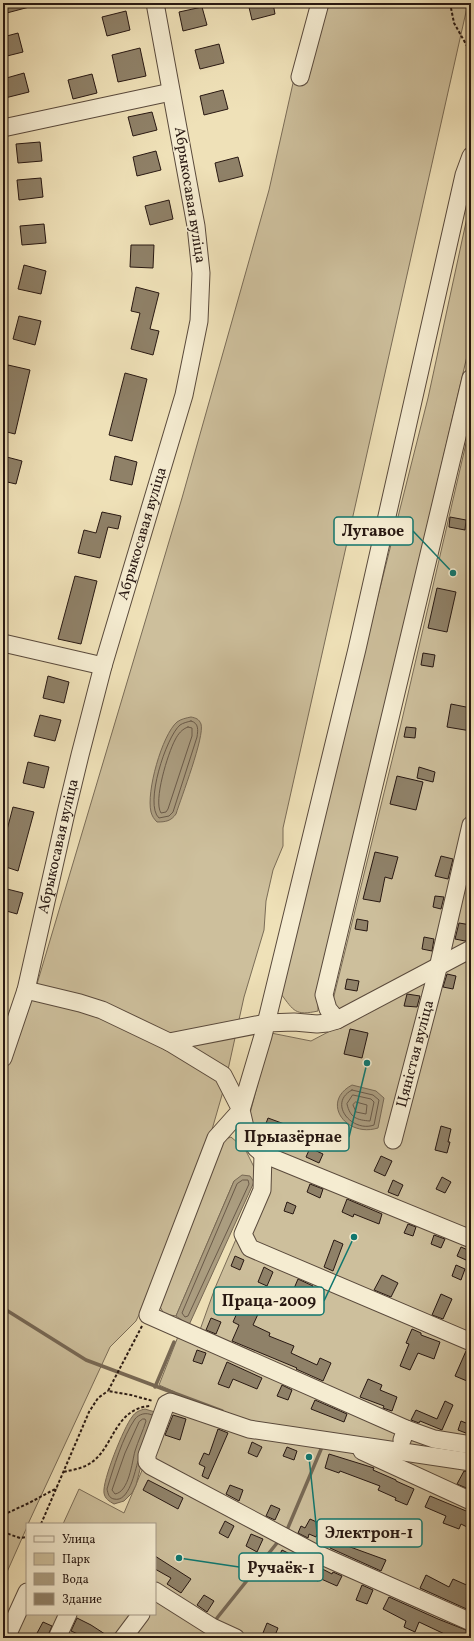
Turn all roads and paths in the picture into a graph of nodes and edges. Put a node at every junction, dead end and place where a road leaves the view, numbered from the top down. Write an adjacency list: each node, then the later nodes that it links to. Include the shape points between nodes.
1 (155, 3): 6 (street, Абрыкосавая вуліца)
2 (320, 3): 5 (street)
3 (450, 3): 4 (path, via 454,24)
4 (471, 53)
5 (300, 77)
6 (171, 92): 7 (street); 11 (street, Абрыкосавая вуліца, via 198,244 201,297 199,321 184,395)
7 (3, 128)
8 (471, 156): 17 (street, via 464,175 355,656)
9 (471, 378): 16 (street, via 324,995 328,1010)
10 (3, 643): 11 (street)
11 (103, 666): 15 (street, Абрыкосавая вуліца, via 66,813)
12 (471, 825): 14 (street, Цяністая вуліца)
13 (471, 949): 14 (street)
14 (438, 968): 16 (street); 23 (street, Цяністая вуліца)
15 (26, 990): 18 (street, via 102,1010); 19 (street, Абрыкосавая вуліца)
16 (337, 1020): 17 (street, via 317,1024)
17 (266, 1023): 18 (street); 20 (street)
18 (169, 1042): 21 (street)
19 (3, 1058)
20 (254, 1065): 21 (street, via 238,1074); 22 (street)
21 (223, 1075): 22 (street)
22 (241, 1110): 24 (street, via 247,1136); 26 (street, via 216,1138)
23 (393, 1140)
24 (263, 1154): 25 (street); 27 (street, via 262,1190 243,1234 250,1248)
25 (471, 1239)
26 (148, 1315): 28 (path); 30 (street)
27 (471, 1342)
28 (108, 1391): 29 (path); 35 (path, via 98,1398 89,1412)
29 (166, 1404): 31 (street, via 175,1403 249,1429); 35 (path, via 140,1407 123,1418 100,1454 88,1465); 46 (street, via 147,1455 150,1466 312,1552)
30 (406, 1429): 32 (street, via 434,1439); 33 (street)
31 (344, 1443): 33 (street); 37 (street)
32 (471, 1444)
33 (398, 1451): 34 (street)
34 (471, 1462)
35 (64, 1472): 36 (path)
36 (57, 1488): 38 (path); 39 (path)
37 (471, 1501)
38 (3, 1515)
39 (41, 1523)
40 (3, 1532): 41 (path, via 20,1538)
41 (26, 1537)
42 (156, 1592): 50 (street, via 212,1627)
43 (26, 1594): 47 (street)
44 (68, 1615): 48 (street)
45 (139, 1615): 49 (street)
46 (471, 1622)
47 (6, 1638)
48 (57, 1638)
49 (123, 1638)
50 (236, 1638)

